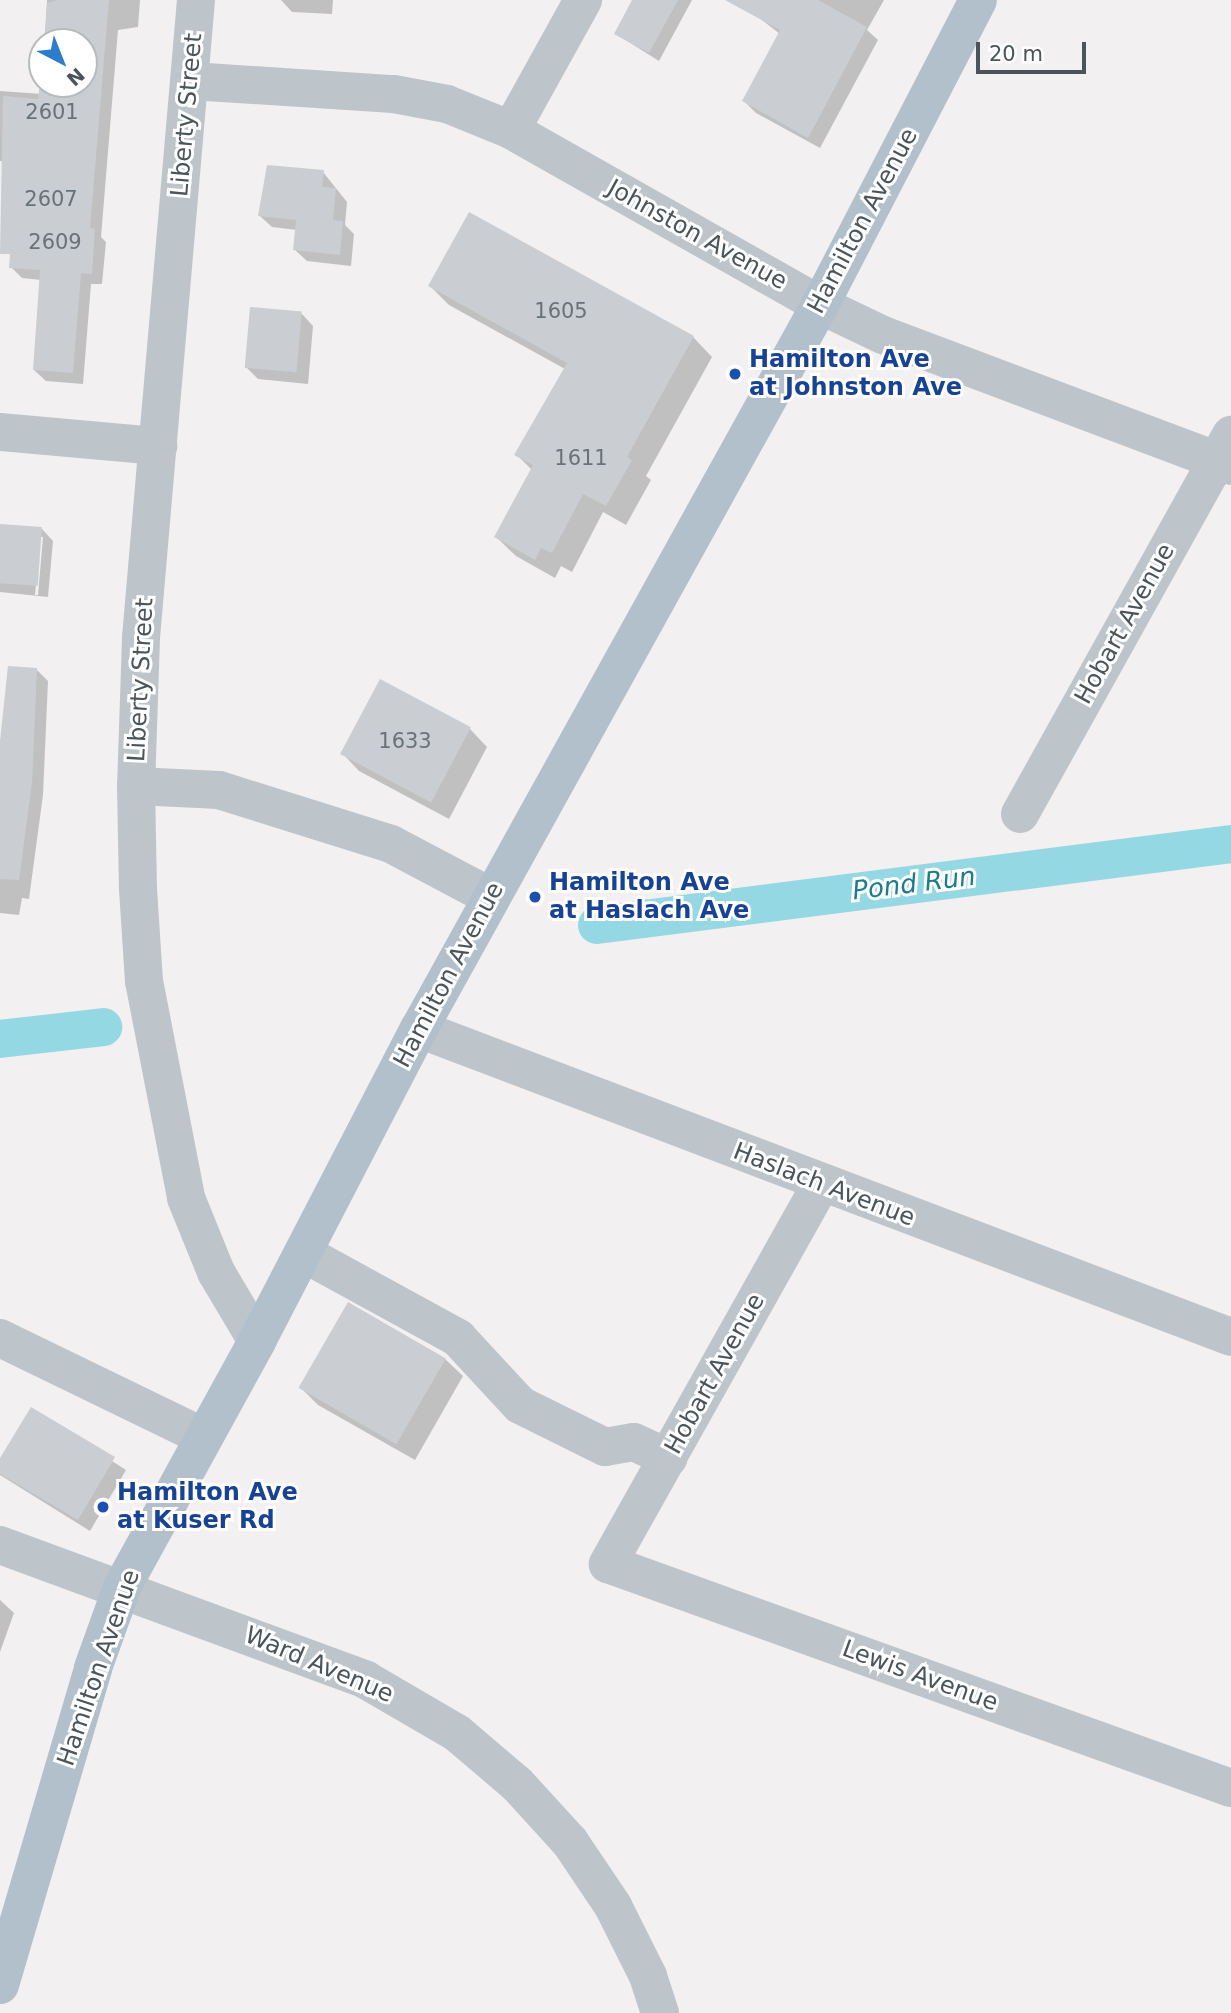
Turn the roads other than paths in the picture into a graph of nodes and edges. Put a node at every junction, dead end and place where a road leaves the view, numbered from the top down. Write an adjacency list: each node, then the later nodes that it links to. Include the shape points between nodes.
1 (196, 0): 4 (street, Liberty Street)
2 (583, 0): 5 (street)
3 (978, 0): 6 (main road, Hamilton Avenue)
4 (191, 81): 5 (street, Johnston Avenue, via 394,93 447,104); 8 (street, Liberty Street)
5 (510, 130): 6 (street, Johnston Avenue)
6 (820, 305): 9 (street, Johnston Avenue, via 883,335); 12 (main road, Hamilton Avenue)
7 (0, 432): 8 (street)
8 (158, 446): 10 (street, Liberty Street, via 141,638)
9 (1226, 454): 11 (street, Hobart Avenue)
10 (136, 786): 12 (street, via 219,790 391,844); 18 (street, Liberty Street, via 144,981 186,1198 215,1272)
11 (1020, 814)
12 (491, 897): 13 (main road, Hamilton Avenue)
13 (419, 1029): 14 (street, Haslach Avenue); 15 (main road, Hamilton Avenue)
14 (821, 1184): 16 (street, Haslach Avenue); 20 (street, Hobart Avenue)
15 (303, 1253): 18 (main road, Hamilton Avenue); 20 (street, via 458,1338 520,1405 605,1447 634,1442)
16 (1231, 1337)
17 (0, 1338): 19 (street)
18 (257, 1341): 19 (main road, Hamilton Avenue)
19 (202, 1436): 23 (main road, Hamilton Avenue)
20 (668, 1458): 22 (street, Hobart Avenue)
21 (0, 1545): 23 (street, Ward Avenue)
22 (608, 1564): 24 (street, Lewis Avenue)
23 (122, 1587): 25 (main road, Hamilton Avenue, via 89,1680); 26 (street, Ward Avenue, via 366,1680 457,1733 517,1784 570,1842 613,1906 648,1976)
24 (1231, 1788)
25 (0, 1985)
26 (660, 2013)

